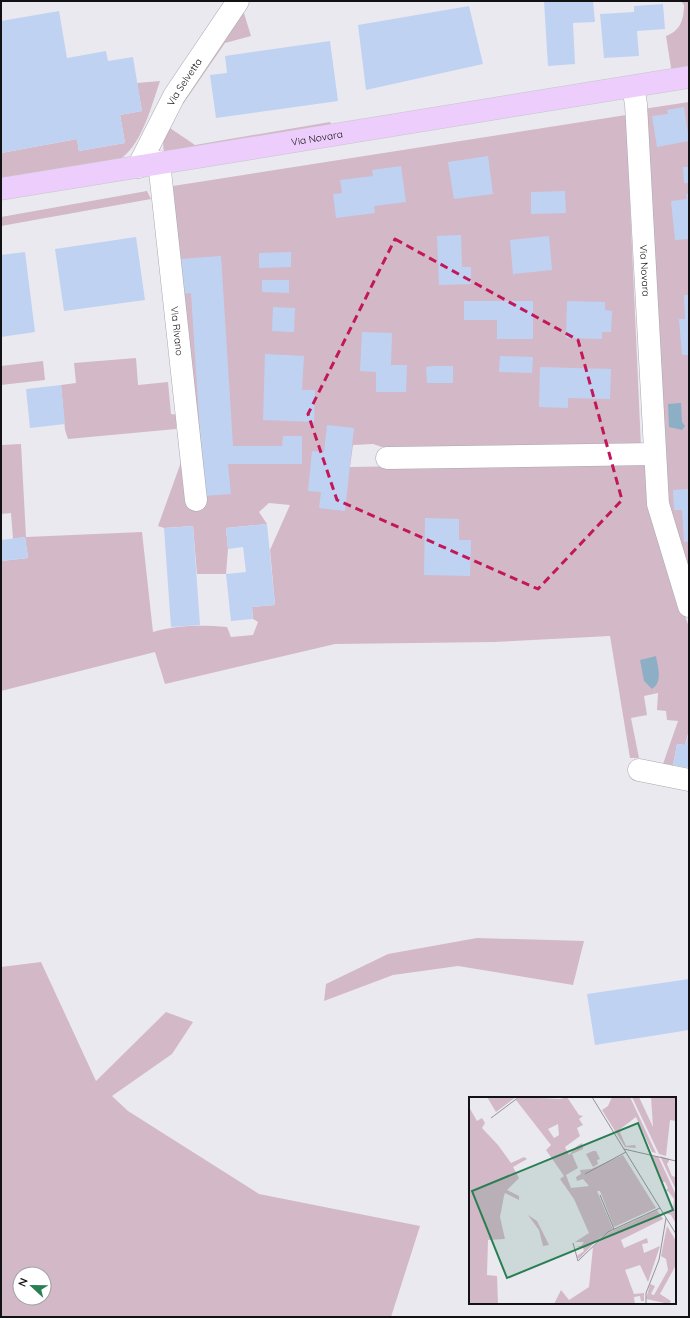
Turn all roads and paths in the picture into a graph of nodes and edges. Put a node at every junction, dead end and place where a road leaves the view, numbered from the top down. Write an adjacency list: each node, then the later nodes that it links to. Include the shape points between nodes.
1 (238, 1): 5 (street, Via Selvetta, via 174,96)
2 (689, 77): 3 (main road, Via Novara)
3 (634, 87): 4 (main road, Via Novara); 7 (street, Via Novara)
4 (159, 162): 5 (main road, Via Novara); 9 (street, Via Rivano)
5 (138, 167): 6 (main road, Via Novara)
6 (1, 189)
7 (654, 454): 8 (street); 10 (street, Via Novara, via 658,504)
8 (386, 458)
9 (196, 500)
10 (689, 606)
11 (640, 770): 12 (street)
12 (689, 780)

